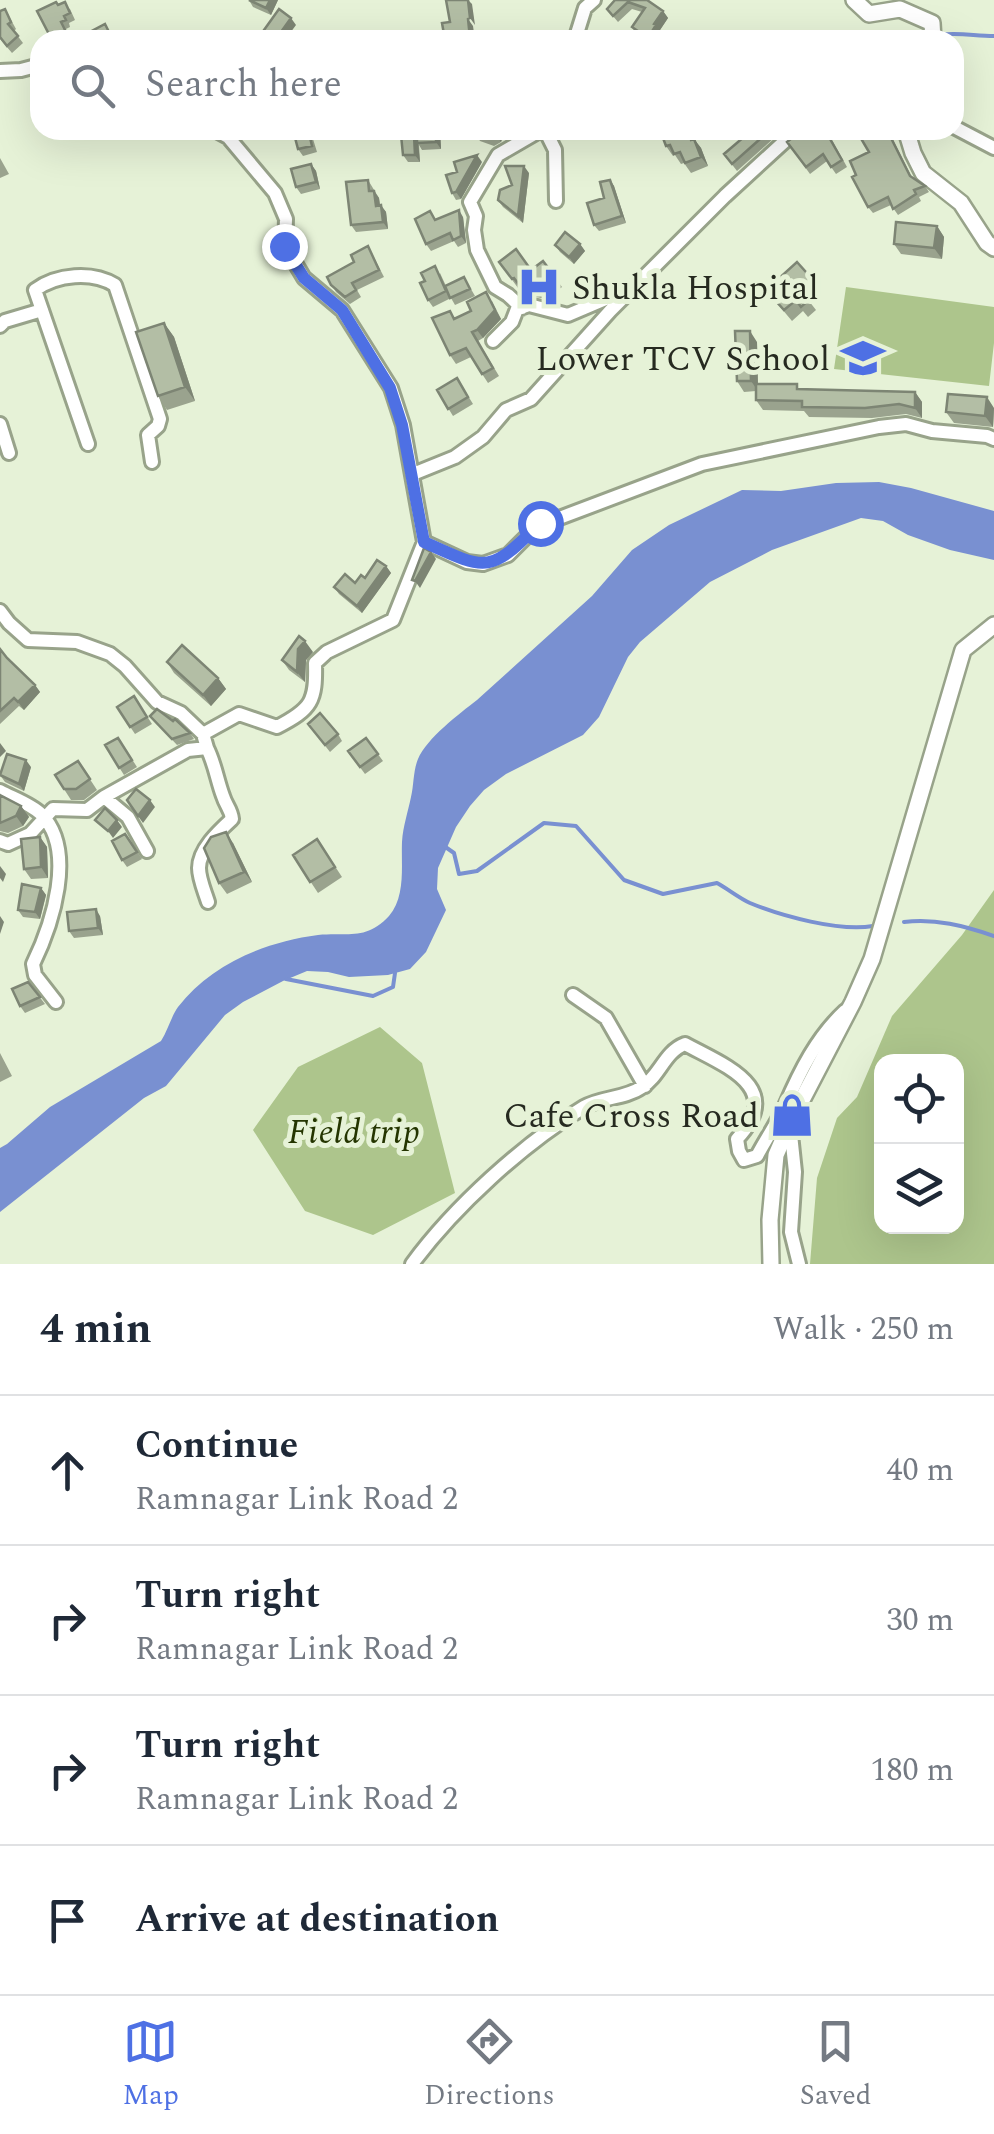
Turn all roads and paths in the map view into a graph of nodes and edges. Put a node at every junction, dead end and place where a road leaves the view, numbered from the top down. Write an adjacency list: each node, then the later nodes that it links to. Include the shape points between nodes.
1 (594, 0): 3 (street)
2 (854, 0): 4 (street, via 869,14 900,9 932,23)
3 (578, 30)
4 (933, 30)
5 (30, 68): 6 (street)
6 (0, 71)
7 (964, 132): 13 (street)
8 (231, 140): 26 (street, via 276,193 286,218 284,246 304,278 342,310 390,388)
9 (525, 140): 17 (street, via 498,155 470,202 477,250 495,286)
10 (549, 140): 14 (street)
11 (786, 140): 16 (street)
12 (909, 140): 15 (street, via 923,173 961,202)
13 (994, 148)
14 (556, 201)
15 (994, 248)
16 (639, 284): 17 (street, via 568,315); 26 (street, via 531,399 506,410 454,457)
17 (522, 308): 20 (street)
18 (42, 310): 19 (street); 23 (street); 25 (street, via 35,290 45,283 70,276 115,285 160,419 148,435)
19 (0, 326)
20 (493, 341)
21 (0, 424): 24 (street)
22 (994, 439): 27 (street, via 906,424 878,427 702,464 540,523 508,555 484,564)
23 (88, 444)
24 (9, 453)
25 (152, 462)
26 (413, 474): 27 (street)
27 (424, 542): 30 (street, via 392,620 326,652 316,663 316,692 300,715 277,726 239,714)
28 (0, 611): 30 (street, via 28,640 77,642 110,654)
29 (994, 624): 39 (street, via 964,650)
30 (205, 741): 32 (street); 36 (street, via 232,812 198,867)
31 (0, 791): 33 (street)
32 (104, 797): 33 (street, via 87,810 53,809); 35 (street, via 128,817)
33 (45, 817): 34 (street, via 30,834); 38 (street, via 58,845 59,885 33,964)
34 (0, 841)
35 (146, 851)
36 (208, 902)
37 (574, 995): 40 (street, via 606,1018)
38 (56, 1002)
39 (854, 1002): 40 (street, via 830,1025 794,1081 756,1156 744,1160 737,1139 756,1108 743,1076 685,1044 674,1048); 41 (street)
40 (645, 1086): 42 (street, via 588,1104 538,1139 462,1206)
41 (790, 1123): 43 (street, via 776,1155); 44 (street, via 791,1232)
42 (412, 1264)
43 (771, 1264)
44 (798, 1264)

